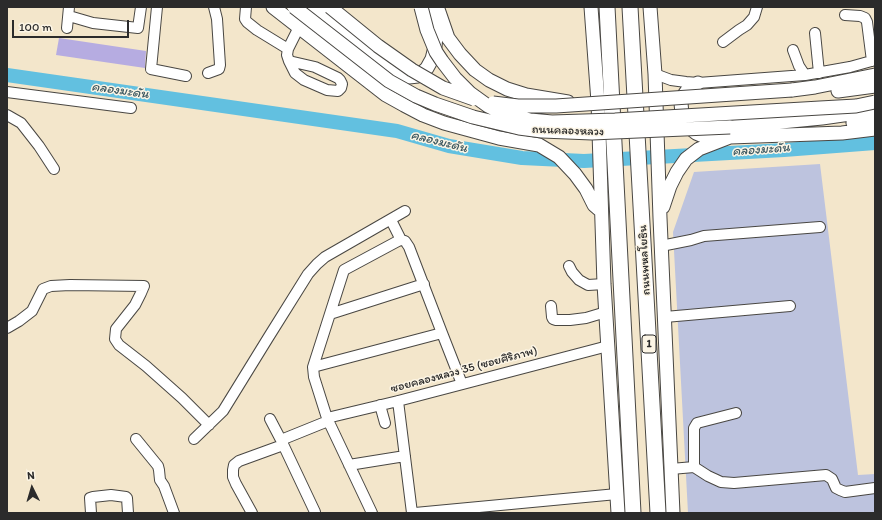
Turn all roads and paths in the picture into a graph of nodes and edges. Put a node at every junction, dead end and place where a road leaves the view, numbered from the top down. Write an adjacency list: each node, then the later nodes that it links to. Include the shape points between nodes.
1 (141, 7): 17 (street, via 138,28 93,23)
2 (157, 7): 33 (street, via 152,69)
3 (214, 7): 28 (street, via 220,65 219,69)
4 (246, 7): 23 (street, via 247,22)
5 (273, 7): 19 (main road)
6 (294, 7): 46 (main road, ถนนคลองหลวง, bridge, via 389,81 416,96 473,117 542,131)
7 (314, 7): 34 (main road, via 397,72 409,77)
8 (330, 7): 40 (main road, ถนนคลองหลวง, bridge, via 378,46 443,88 496,104 536,107)
9 (421, 7): 39 (main road, bridge, via 426,30 436,52 455,78 488,106 530,120 552,122 639,118 856,106)
10 (430, 7): 34 (main road, via 436,35 435,47 427,68)
11 (438, 7): 40 (main road, bridge, via 448,38 475,70 489,80 526,95)
12 (591, 7): 47 (main road, ถนนพหลโยธิน / 1, via 598,102)
13 (607, 7): 47 (highway, ถนนพหลโยธิน / 1)
14 (630, 7): 94 (highway, ถนนพหลโยธิน / 1)
15 (650, 7): 30 (main road, ถนนพหลโยธิน / 1)
16 (757, 7): 22 (street, via 754,17 747,25)
17 (69, 11): 20 (street)
18 (845, 15): 25 (street, via 865,18)
19 (299, 27): 23 (street); 27 (main road)
20 (67, 28)
21 (815, 33): 29 (street)
22 (723, 42)
23 (288, 49): 26 (street)
24 (793, 50): 31 (street)
25 (874, 60): 29 (street)
26 (289, 61): 26 (street, via 295,73 304,80 328,90 338,91 341,88 342,84 338,78 315,67)
27 (356, 72): 34 (main road, via 408,97 418,91); 49 (main road, via 386,95 423,115 459,128 539,145 559,157 586,189 594,205)
28 (208, 73)
29 (819, 73): 31 (street)
30 (655, 74): 35 (street, via 671,80); 51 (main road, ถนนพหลโยธิน / 1)
31 (805, 75): 35 (street)
32 (875, 75): 37 (main road)
33 (186, 76)
34 (416, 76)
35 (698, 83): 46 (main road, via 688,89 682,98 685,124 704,136)
36 (875, 86): 37 (main road, ถนนคลองหลวง, via 826,92)
37 (792, 90): 40 (main road, ถนนคลองหลวง, bridge)
38 (7, 92): 41 (street)
39 (875, 102)
40 (578, 104)
41 (131, 108)
42 (875, 109): 46 (main road, ถนนคลองหลวง)
43 (7, 115): 48 (street, via 21,123)
44 (875, 120): 46 (main road)
45 (875, 129): 46 (main road, via 842,133)
46 (730, 132): 51 (main road, via 686,159 670,186)
47 (607, 141): 49 (main road, ถนนพหลโยธิน / 1, via 600,178); 93 (highway, ถนนพหลโยธิน / 1, via 616,176)
48 (54, 169)
49 (601, 210): 58 (main road, ถนนพหลโยธิน / 1)
50 (405, 211): 52 (street)
51 (660, 218): 55 (main road, ถนนพหลโยธิน / 1)
52 (391, 220): 54 (street); 75 (street, via 316,264 223,411)
53 (820, 227): 55 (street, via 704,236)
54 (402, 240): 57 (street, via 409,247); 62 (street, via 344,270)
55 (661, 246): 63 (main road, ถนนพหลโยธิน / 1)
56 (569, 266): 58 (street, via 579,280 588,286)
57 (424, 284): 62 (street); 65 (street)
58 (604, 284): 61 (main road, ถนนพหลโยธิน / 1)
59 (551, 306): 61 (street, via 552,317 556,320 586,318)
60 (790, 306): 63 (street)
61 (606, 312): 66 (main road, ถนนพหลโยธิน / 1)
62 (330, 314): 67 (street)
63 (665, 317): 82 (main road, ถนนพหลโยธิน / 1)
64 (7, 328): 75 (street, via 32,311 43,289 51,286 144,286 142,293 116,329 115,339)
65 (442, 333): 67 (street); 68 (street)
66 (608, 346): 68 (street, ซอยคลองหลวง 35 (ซอยศิริภาพ)); 84 (main road, ถนนพหลโยธิน / 1)
67 (313, 367): 72 (street, via 314,378)
68 (462, 384): 69 (street, ซอยคลองหลวง 35 (ซอยศิริภาพ))
69 (398, 401): 70 (street, ซอยคลองหลวง 35 (ซอยศิริภาพ)); 79 (street)
70 (380, 406): 72 (street, ซอยคลองหลวง 35 (ซอยศิริภาพ)); 74 (street)
71 (736, 413): 81 (street, via 697,423 694,428)
72 (328, 419): 78 (street, ซอยคลองหลวง 35 (ซอยศิริภาพ)); 80 (street)
73 (270, 420): 78 (street)
74 (385, 423)
75 (209, 425): 77 (street)
76 (136, 439): 88 (street, via 158,466 160,480)
77 (194, 439)
78 (282, 443): 85 (street); 89 (street, ซอยคลองหลวง 35 (ซอยศิริภาพ), via 234,465 232,470 236,484)
79 (405, 456): 80 (street); 91 (street)
80 (349, 465): 90 (street)
81 (694, 467): 82 (street); 83 (street, via 708,476 728,483 826,475 832,479 836,488 845,492)
82 (672, 469): 95 (main road, ถนนพหลโยธิน / 1)
83 (875, 488)
84 (617, 494): 91 (street); 92 (main road, ถนนพหลโยธิน / 1)
85 (315, 512)
86 (91, 513): 87 (street, via 90,498 111,495 127,498)
87 (128, 513)
88 (174, 513)
89 (252, 513)
90 (372, 513)
91 (414, 513)
92 (618, 513)
93 (633, 513)
94 (658, 513)
95 (673, 513)

